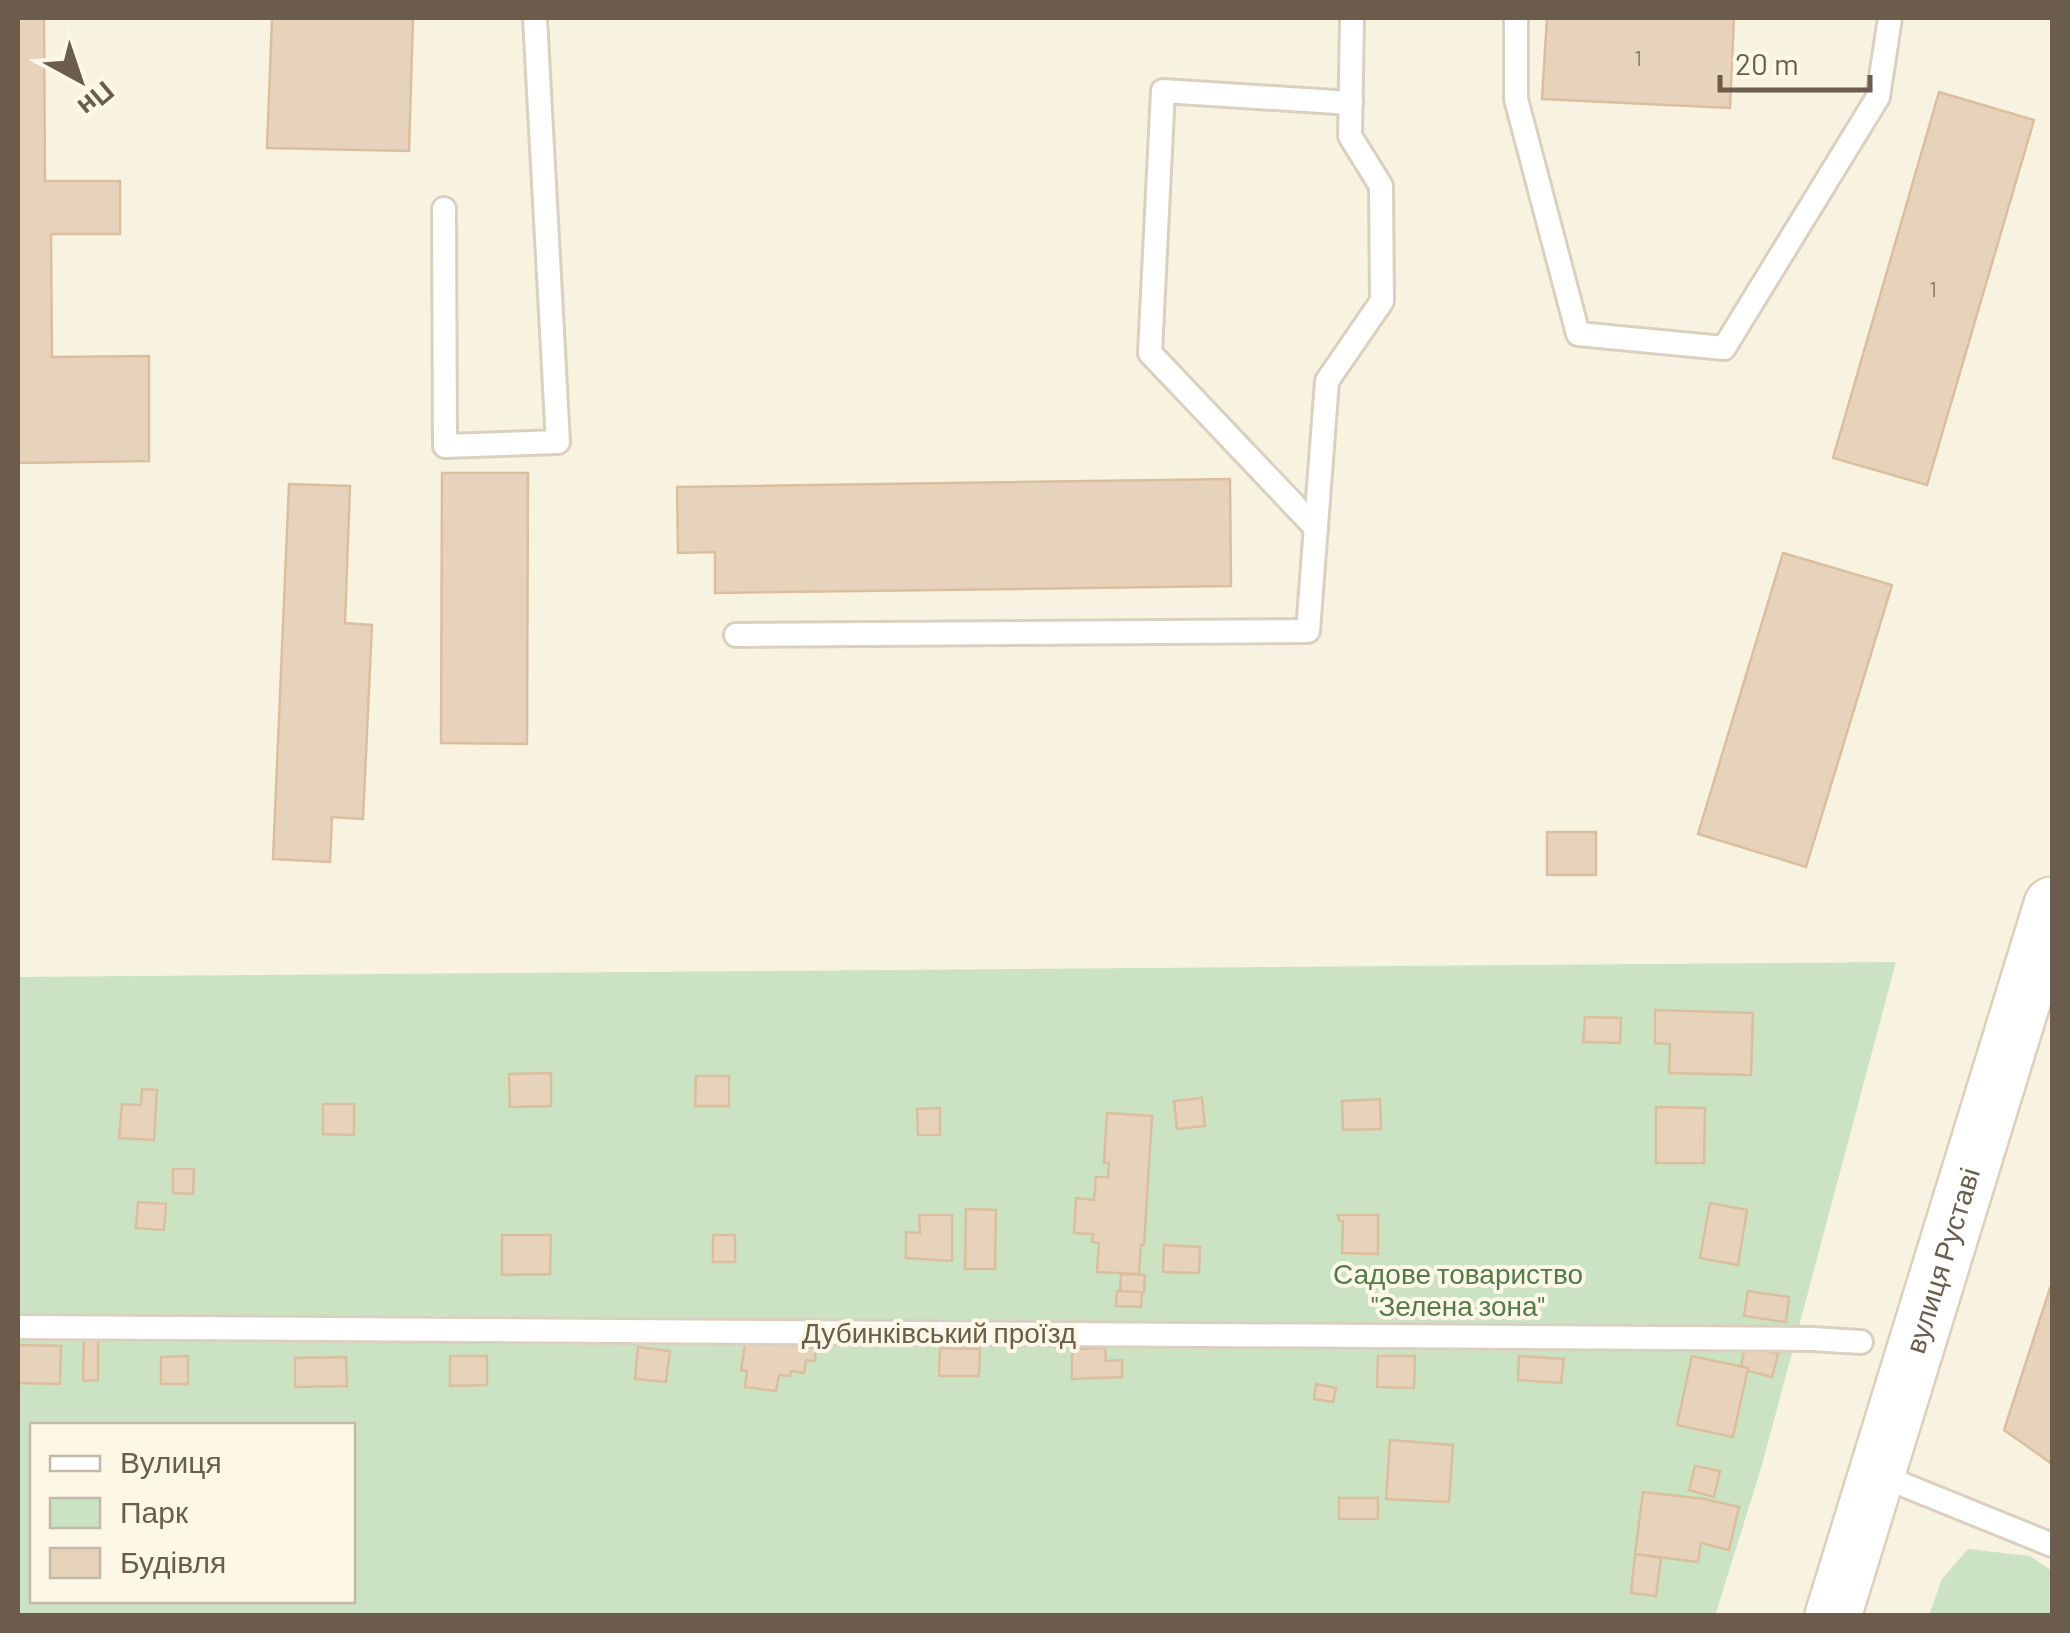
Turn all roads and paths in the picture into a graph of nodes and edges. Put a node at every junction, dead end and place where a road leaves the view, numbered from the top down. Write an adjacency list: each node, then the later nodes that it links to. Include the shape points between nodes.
1 (535, 18): 6 (lane, via 558,442 444,446)
2 (1352, 18): 5 (lane)
3 (1516, 18): 4 (lane, via 1516,99 1578,334 1724,348 1878,97)
4 (1890, 18)
5 (1351, 103): 7 (lane, via 1350,136 1381,186 1382,301 1327,381); 7 (lane, via 1163,91 1150,354)
6 (444, 210)
7 (1316, 528): 8 (lane, via 1308,631)
8 (736, 635)
9 (2052, 905): 12 (main road, вулиця Руставі)
10 (18, 1327): 11 (lane, Дубинківський проїзд)
11 (1861, 1342)
12 (1877, 1474): 13 (lane); 14 (main road, вулиця Руставі)
13 (2052, 1545)
14 (1833, 1616)

